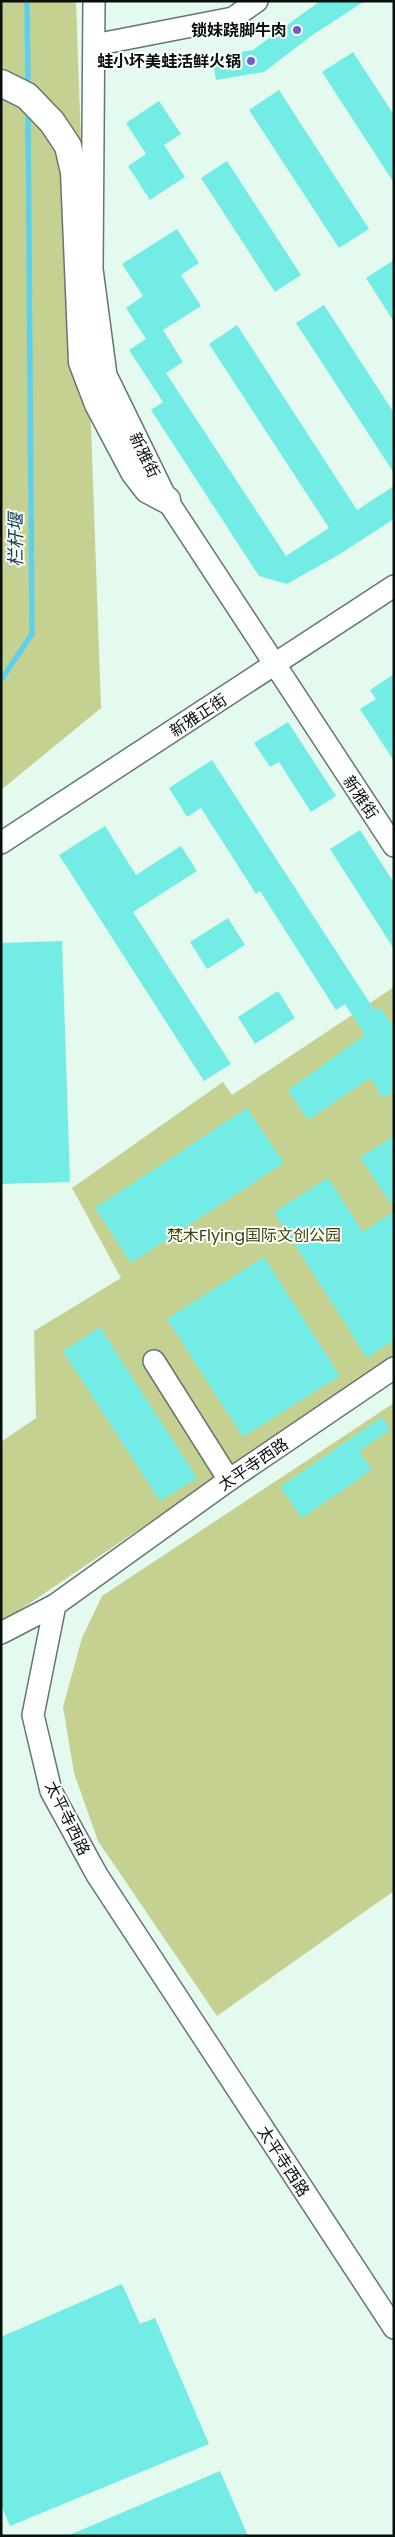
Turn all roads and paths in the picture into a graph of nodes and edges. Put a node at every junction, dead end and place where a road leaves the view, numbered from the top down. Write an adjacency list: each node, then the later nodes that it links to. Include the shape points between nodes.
1 (94, 1): 3 (street, 新雅街)
2 (257, 1): 3 (street, via 233,18)
3 (94, 45): 5 (street, 新雅街, via 92,269 106,375)
4 (1, 83): 5 (street, via 27,96 52,122 68,146 74,172 82,362 98,404 134,472 148,490)
5 (167, 500): 7 (street, 新雅街)
6 (394, 586): 7 (street, 新雅正街)
7 (273, 665): 8 (street, 新雅正街); 9 (street, 新雅街)
8 (1, 843)
9 (394, 846)
10 (154, 1361): 12 (street)
11 (394, 1368): 12 (street, 太平寺西路)
12 (228, 1480): 13 (street, 太平寺西路)
13 (55, 1605): 14 (street); 15 (street, 太平寺西路, via 33,1715 51,1791 96,1874)
14 (1, 1634)
15 (394, 2328)

